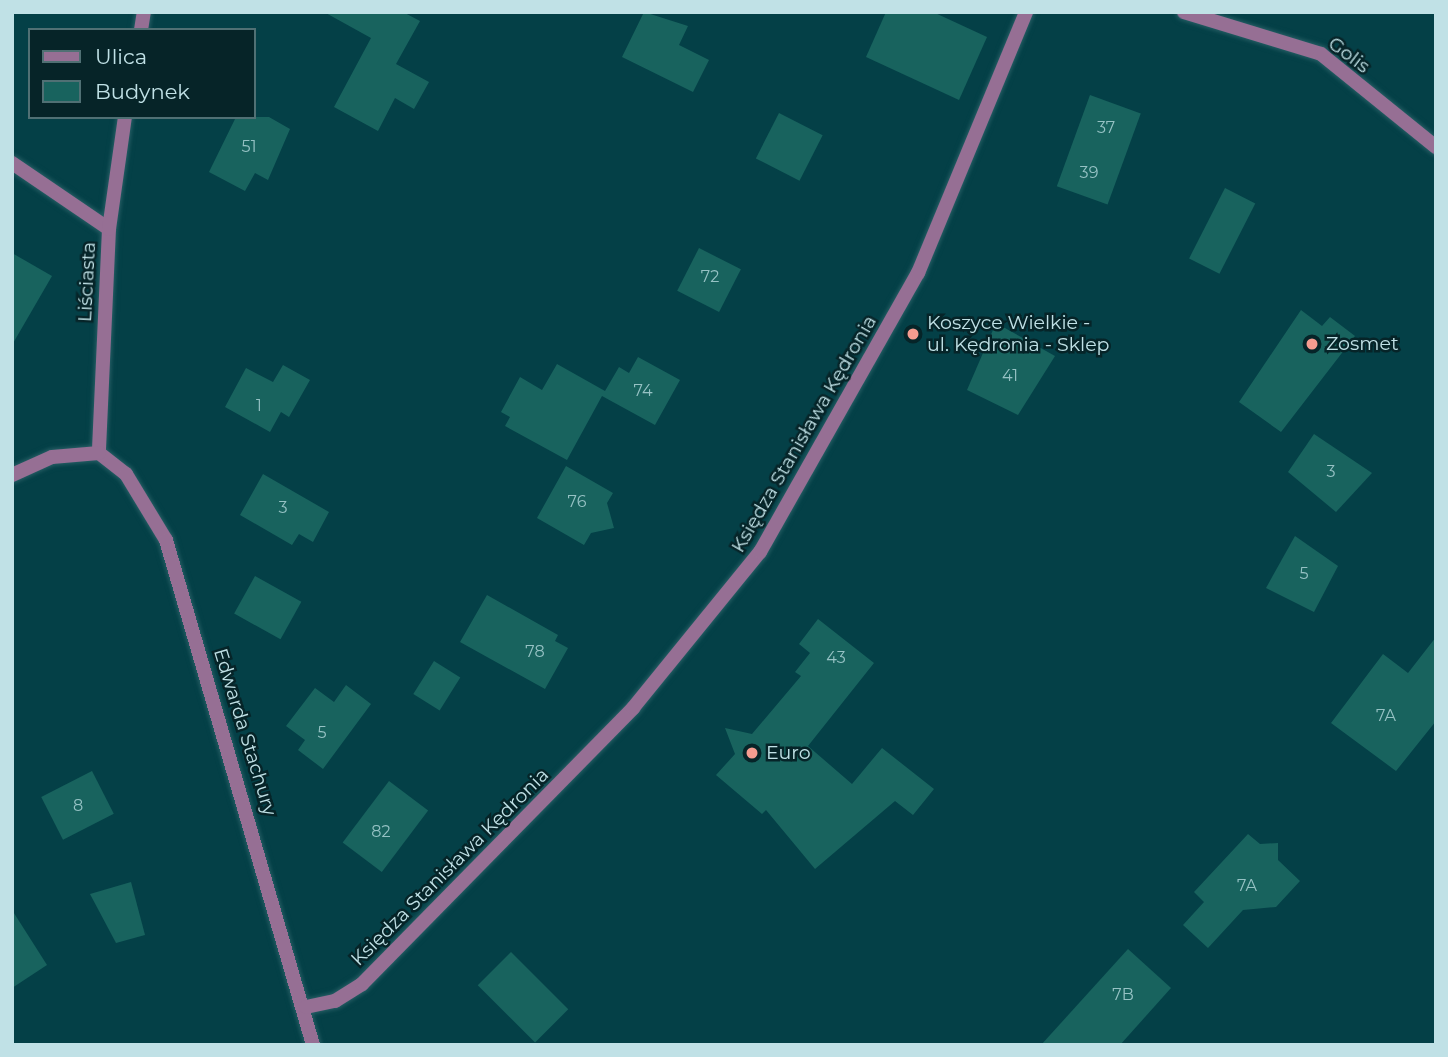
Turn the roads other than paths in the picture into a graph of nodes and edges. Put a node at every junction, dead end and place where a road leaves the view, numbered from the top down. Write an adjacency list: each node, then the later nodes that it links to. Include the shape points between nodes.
1 (1026, 12): 9 (street, Księdza Stanisława Kędronia, via 918,273 760,552 634,708 362,984 335,1001)
2 (1184, 12): 4 (street, Golis, via 1321,54)
3 (125, 119): 6 (street)
4 (1436, 148)
5 (12, 163): 6 (street, Liściasta)
6 (109, 229): 7 (street, Liściasta)
7 (99, 453): 8 (street, via 52,457); 9 (street, Edwarda Stachury, via 134,484 166,540)
8 (12, 475)
9 (306, 1007): 10 (street, Edwarda Stachury)
10 (313, 1045)

